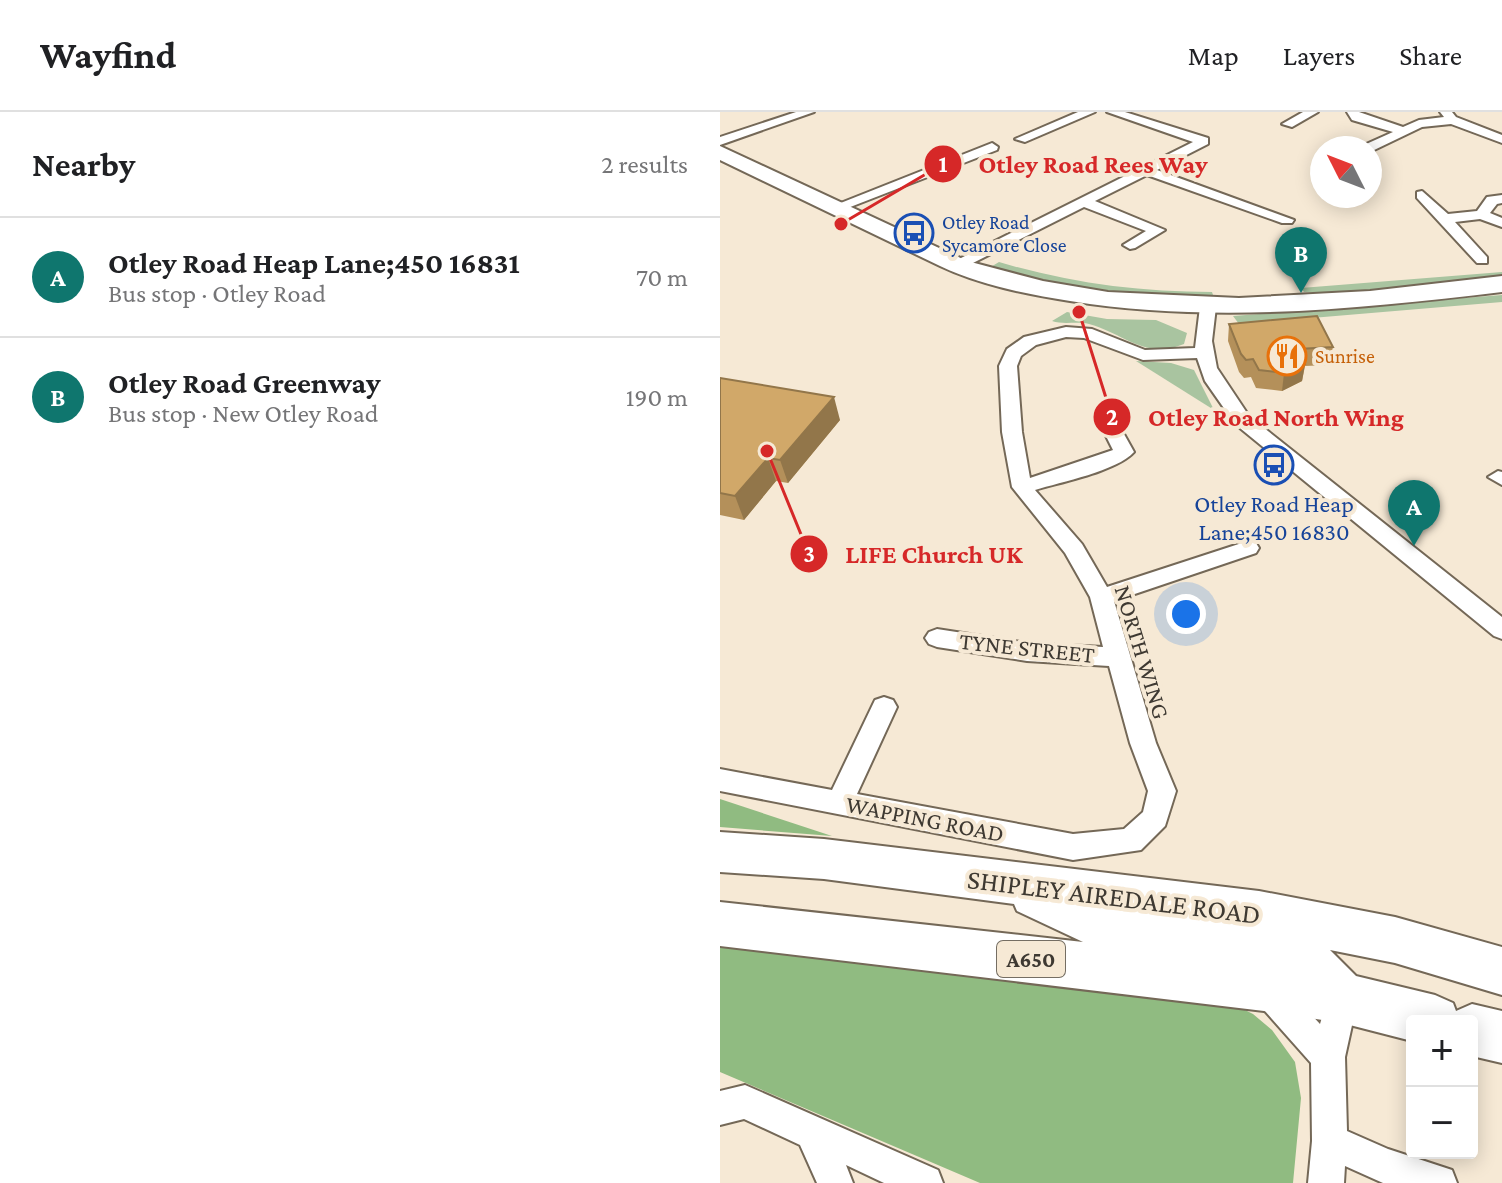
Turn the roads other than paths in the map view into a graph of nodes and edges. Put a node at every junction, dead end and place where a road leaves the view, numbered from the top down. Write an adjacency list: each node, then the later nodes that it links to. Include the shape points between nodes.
1 (808, 112): 11 (street)
2 (1089, 112): 9 (street)
3 (1113, 112): 15 (street, via 1204,141)
4 (1312, 112): 7 (street)
5 (1353, 112): 8 (street)
6 (1449, 116): 8 (street); 10 (street)
7 (1288, 124)
8 (1403, 131): 12 (street)
9 (1021, 139)
10 (1502, 139)
11 (720, 141)
12 (1382, 142)
13 (992, 147): 19 (street)
14 (720, 152): 19 (main road)
15 (1145, 170): 18 (street); 22 (street)
16 (1422, 195): 21 (street)
17 (1502, 199): 20 (street, via 1492,200)
18 (1081, 201): 24 (street, via 1158,230); 26 (street)
19 (835, 208): 26 (main road)
20 (1482, 215): 21 (street); 23 (street)
21 (1444, 219): 25 (street)
22 (1287, 220)
23 (1502, 223)
24 (1130, 245)
25 (1482, 260)
26 (960, 264): 28 (main road, via 1068,294 1153,306)
27 (1502, 284): 28 (main road, via 1295,305)
28 (1208, 307): 29 (street)
29 (1202, 353): 31 (street, NORTH WING, via 1143,355 1086,333 1066,332 1038,338 1013,353 1008,366 1012,432); 34 (street, via 1219,391 1242,420)
30 (1108, 422): 31 (street, via 1124,452)
31 (1022, 487): 33 (street, NORTH WING, via 1074,549)
32 (1248, 548): 33 (street)
33 (1101, 597): 36 (street, NORTH WING)
34 (1502, 630)
35 (937, 638): 36 (street, TYNE STREET, via 1027,652)
36 (1117, 657): 40 (street, NORTH WING, via 1162,791 1155,818)
37 (884, 707): 39 (street)
38 (720, 780): 39 (street, WAPPING ROAD)
39 (839, 803): 40 (street, WAPPING ROAD, via 1073,847)
40 (1131, 841)
41 (720, 852): 42 (main road, SHIPLEY AIREDALE ROAD)
42 (999, 881): 44 (main road, SHIPLEY AIREDALE ROAD, via 1259,913 1395,940); 46 (main road, via 1105,928 1210,942 1312,966)
43 (720, 924): 45 (main road, A650)
44 (1502, 971)
45 (1264, 986): 46 (main road, A650); 50 (street)
46 (1342, 998): 47 (main road, A650); 50 (street)
47 (1411, 1015)
48 (1478, 1031): 49 (main road)
49 (1502, 1037)
50 (1328, 1057): 53 (street)
51 (732, 1105): 52 (street)
52 (813, 1133): 54 (street); 55 (street)
53 (1330, 1141): 56 (street); 57 (street)
54 (835, 1183)
55 (925, 1183)
56 (1326, 1183)
57 (1439, 1183)

